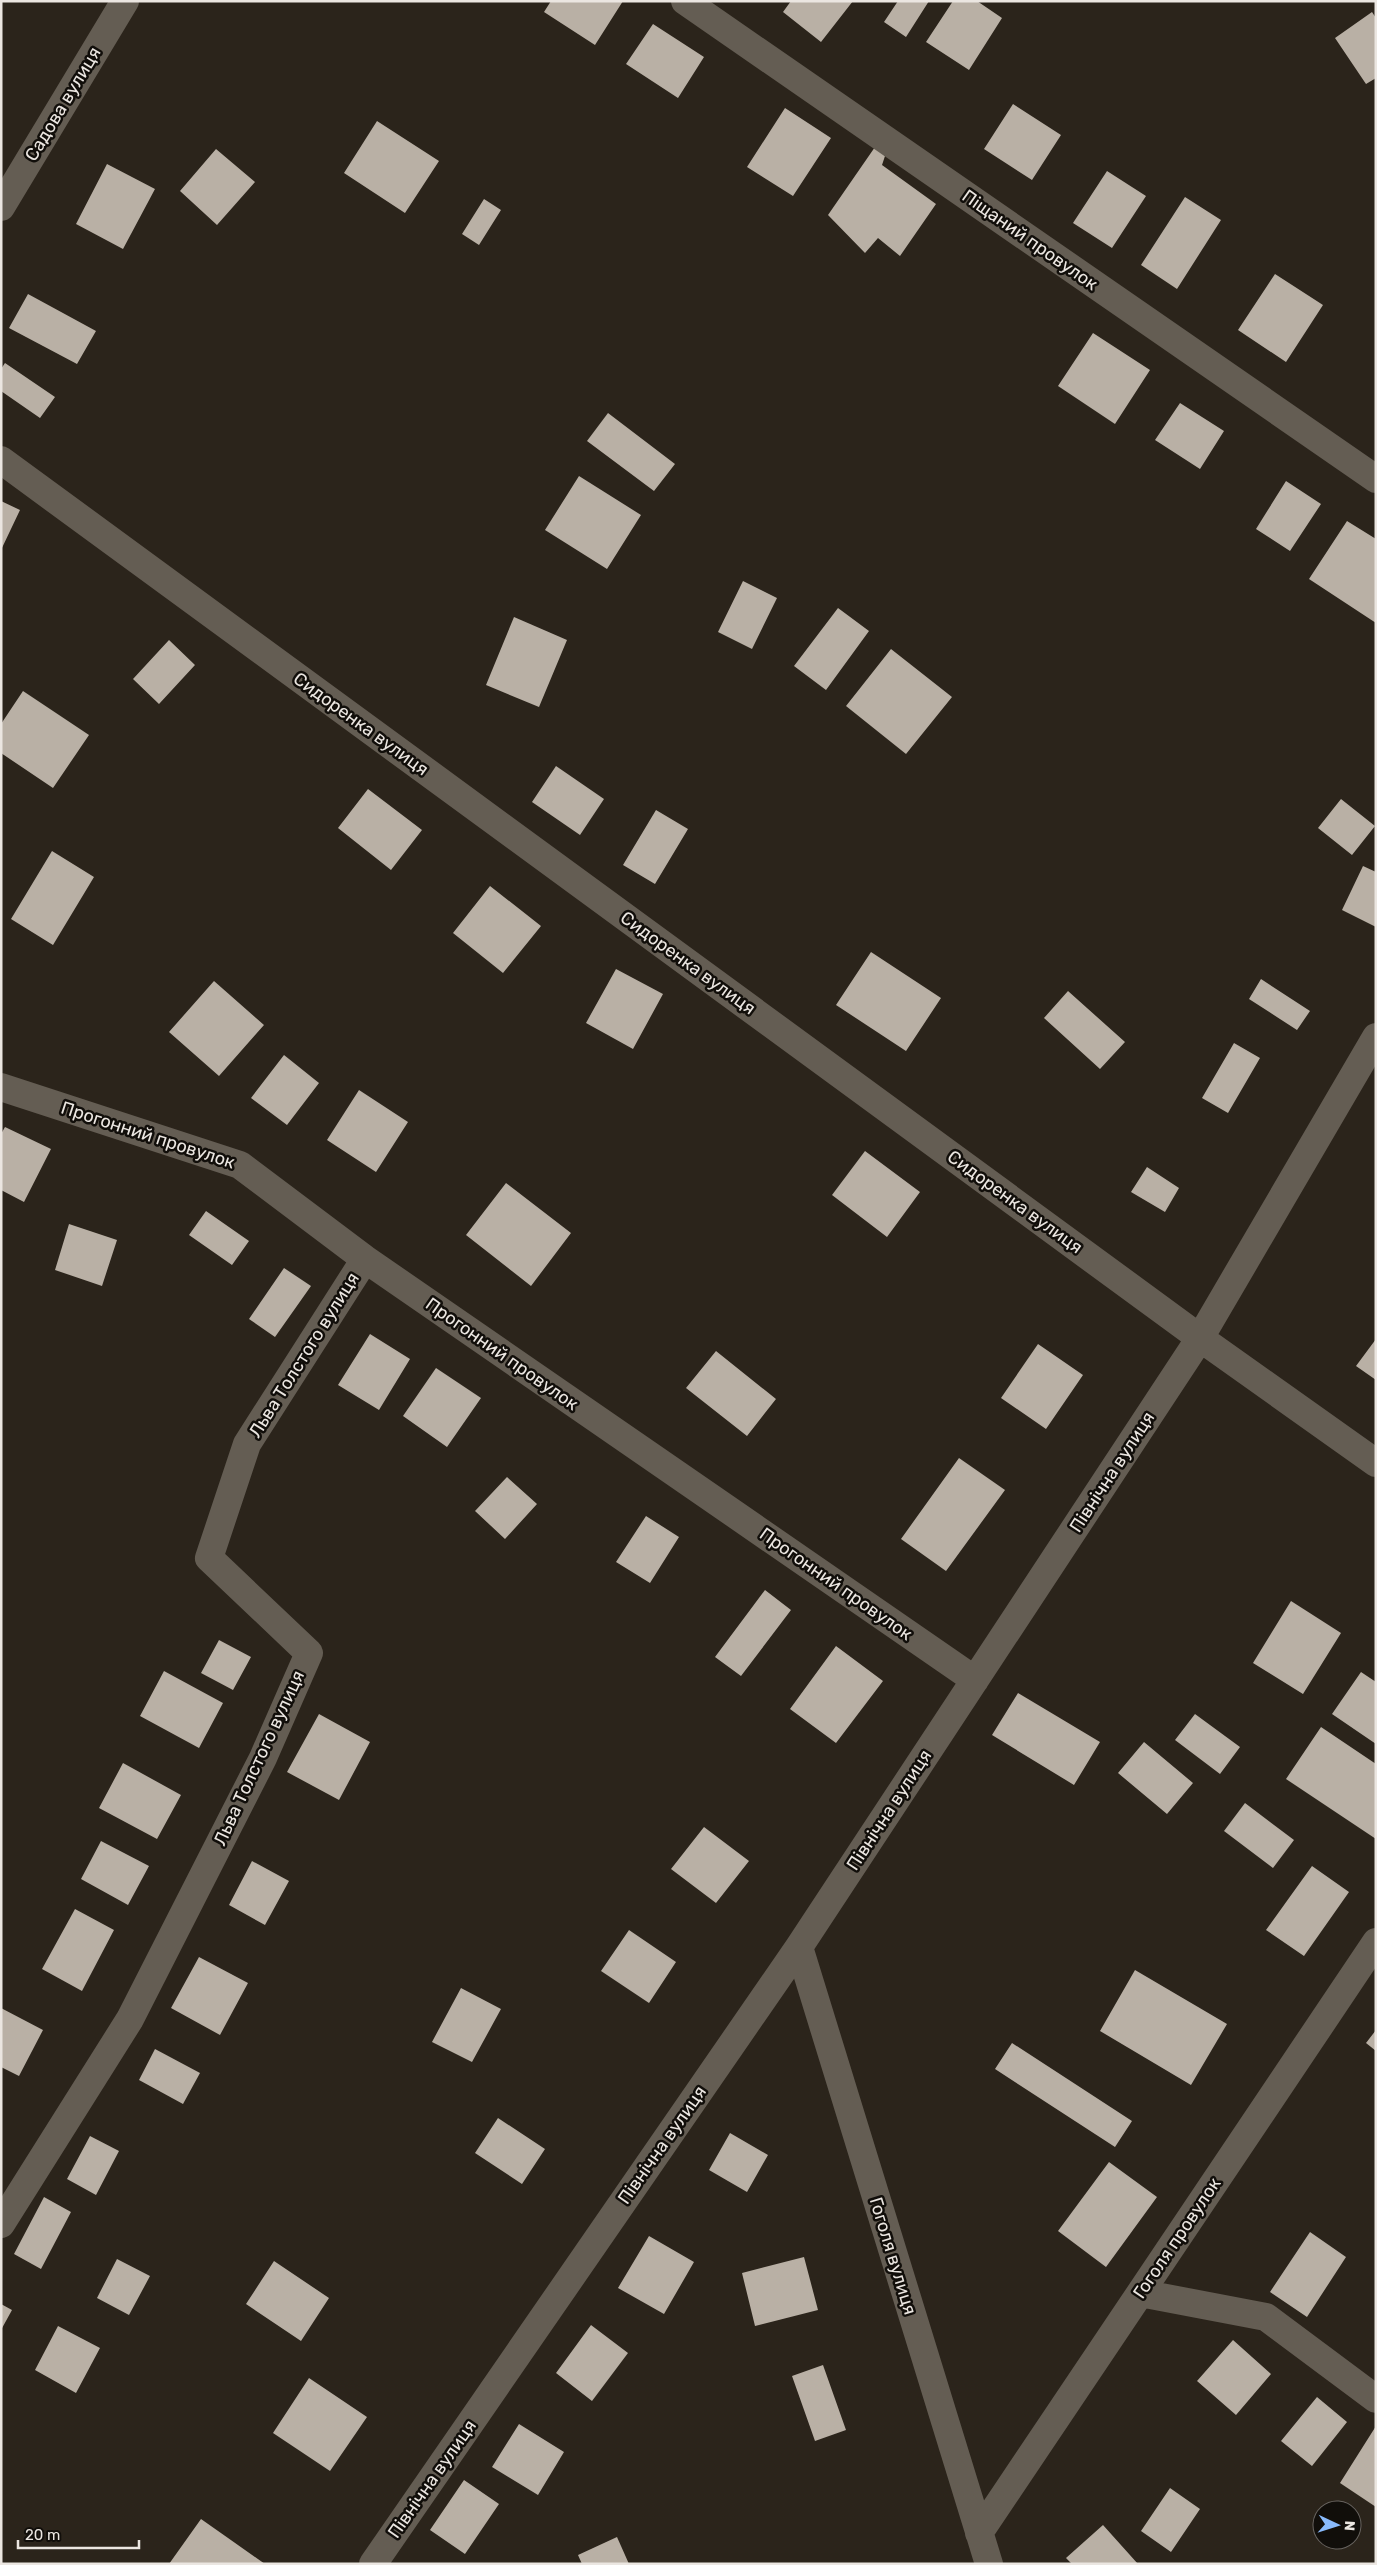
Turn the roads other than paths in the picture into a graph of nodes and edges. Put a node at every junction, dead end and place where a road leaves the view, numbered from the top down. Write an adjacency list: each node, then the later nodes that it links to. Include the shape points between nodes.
1 (125, 1): 3 (street, Садова вулиця)
2 (685, 1): 5 (street, Піщаний провулок)
3 (1, 207)
4 (1, 460): 9 (street, Сидоренка вулиця)
5 (1376, 480)
6 (1376, 1038): 9 (street, Північна вулиця)
7 (1, 1087): 8 (street, Прогонний провулок, via 240,1165)
8 (365, 1259): 11 (street, Прогонний провулок); 14 (street, Льва Толстого вулиця, via 247,1444 209,1558 309,1653 263,1758 130,2019)
9 (1200, 1338): 10 (street, Сидоренка вулиця); 11 (street, Північна вулиця)
10 (1376, 1463)
11 (975, 1680): 13 (street, Північна вулиця)
12 (1376, 1942): 15 (street, Гоголя провулок)
13 (799, 1947): 17 (street, Гоголя вулиця); 18 (street, Північна вулиця)
14 (1, 2224)
15 (1140, 2293): 16 (street, via 1266,2317); 17 (street, Гоголя провулок)
16 (1376, 2399)
17 (979, 2533): 19 (street, Гоголя вулиця)
18 (373, 2564)
19 (989, 2564)

